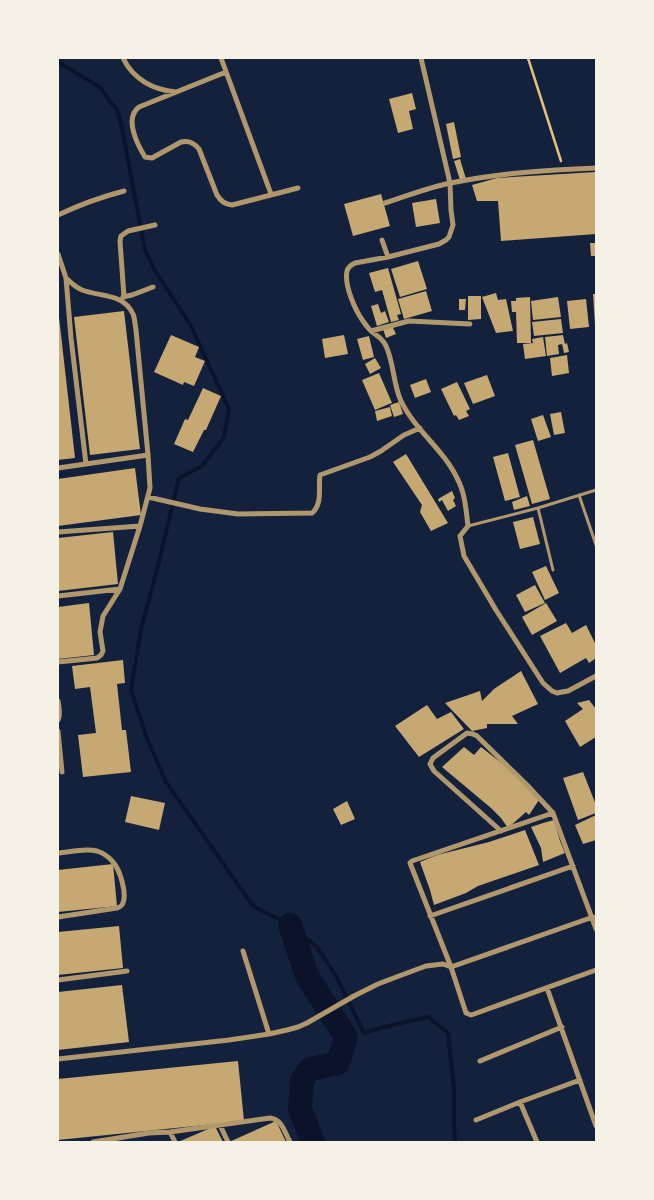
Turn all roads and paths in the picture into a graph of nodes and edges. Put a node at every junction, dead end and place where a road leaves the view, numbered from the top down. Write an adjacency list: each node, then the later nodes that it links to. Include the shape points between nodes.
1 (122, 58): 6 (street, via 130,70 147,84)
2 (221, 58): 5 (street)
3 (421, 58): 9 (street)
4 (528, 58): 8 (path)
5 (226, 72): 6 (street); 12 (street)
6 (177, 92): 12 (street, via 134,112 132,127 145,157 152,158 181,142 190,142 200,149 221,201 232,205)
7 (596, 168): 8 (street)
8 (564, 169): 9 (street)
9 (450, 183): 13 (street); 18 (street, via 453,225 449,238 440,244)
10 (298, 188): 12 (street)
11 (124, 190): 14 (street)
12 (271, 194)
13 (385, 203)
14 (58, 215)
15 (155, 225): 21 (street, via 128,231 122,236)
16 (382, 240): 18 (street)
17 (58, 254): 19 (street)
18 (388, 257): 24 (street, via 355,263 347,271 357,312)
19 (66, 278): 22 (street, via 82,290); 27 (street)
20 (153, 287): 21 (street)
21 (124, 297): 22 (street)
22 (117, 298): 26 (street, via 129,308 136,330)
23 (470, 324): 24 (street, via 409,321)
24 (371, 331): 25 (street, via 386,347 398,394)
25 (420, 428): 31 (street, via 381,452 320,475 319,498 312,513 238,514); 34 (street, via 458,480 466,500)
26 (148, 455): 27 (street); 31 (street)
27 (86, 464): 28 (street)
28 (58, 468)
29 (596, 490): 30 (lane)
30 (579, 495): 32 (lane); 36 (lane)
31 (148, 497): 33 (street)
32 (538, 508): 34 (lane); 37 (lane)
33 (140, 526): 35 (street); 38 (street)
34 (468, 526): 41 (street, via 460,536 464,556 543,683 552,691 562,692)
35 (58, 532)
36 (596, 545)
37 (554, 570)
38 (120, 589): 39 (street); 40 (street, via 103,616 101,655)
39 (58, 596)
40 (58, 662)
41 (596, 676)
42 (58, 701): 43 (street)
43 (58, 720)
44 (58, 731): 45 (street)
45 (62, 772)
46 (553, 813): 47 (street); 47 (street, via 476,736 467,732 433,758 430,764); 49 (street)
47 (501, 831): 50 (street, via 410,861)
48 (58, 853): 51 (street, via 96,851 107,856 121,874 124,898 121,906 111,910)
49 (573, 866): 50 (street); 52 (street)
50 (430, 916): 55 (street)
51 (58, 917)
52 (593, 918): 53 (street); 55 (street)
53 (596, 929)
54 (243, 951): 61 (street)
55 (451, 967): 59 (street, via 466,1012 471,1015); 61 (street, via 443,964 426,966 378,984 298,1028)
56 (127, 971): 58 (street)
57 (596, 971): 59 (street)
58 (58, 980)
59 (548, 988): 60 (street)
60 (562, 1027): 63 (street); 64 (street)
61 (269, 1034): 62 (street)
62 (58, 1059)
63 (480, 1061)
64 (580, 1080): 65 (street); 68 (street)
65 (520, 1102): 66 (street); 75 (street)
66 (476, 1120)
67 (220, 1124): 69 (street); 73 (street); 74 (street, via 275,1119 280,1122)
68 (596, 1126)
69 (170, 1132): 70 (street); 72 (street)
70 (117, 1140): 71 (street)
71 (93, 1142)
72 (175, 1142)
73 (228, 1142)
74 (290, 1142)
75 (537, 1142)

